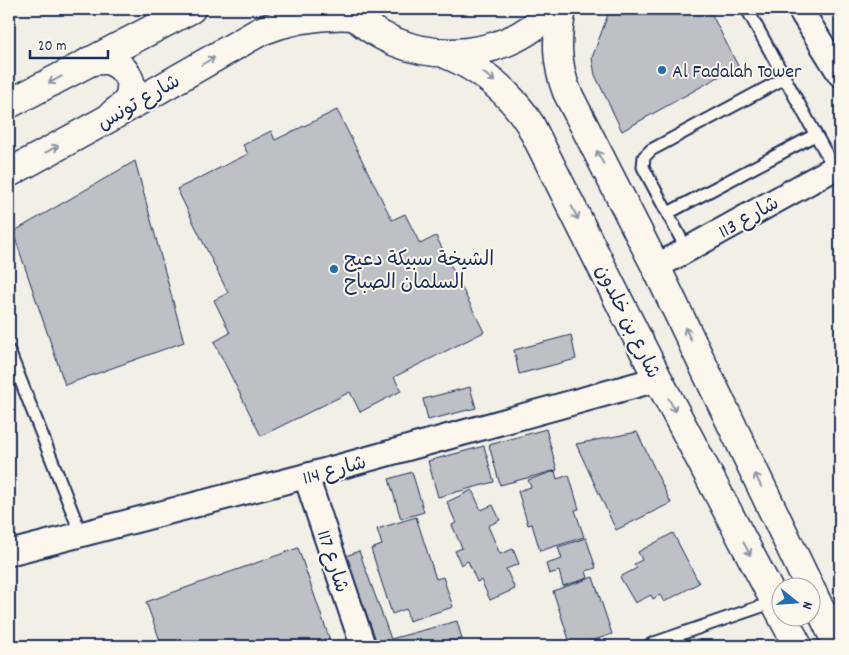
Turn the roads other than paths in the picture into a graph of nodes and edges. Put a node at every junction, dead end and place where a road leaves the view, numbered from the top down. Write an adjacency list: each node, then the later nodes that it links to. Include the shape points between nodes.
1 (191, 9): 8 (street)
2 (553, 9): 7 (street, via 527,31 502,44 475,52)
3 (562, 9): 18 (street, one-way to 3, via 564,86 558,52)
4 (747, 9): 10 (lane)
5 (800, 9): 9 (street)
6 (351, 12): 7 (street, via 374,31 396,42); 12 (street, شارع تونس, one-way to 6, via 261,31 304,18)
7 (446, 54): 20 (street, شارع بن خلدون, one-way to 20, via 472,66 494,82 520,108)
8 (90, 61): 11 (street, one-way to 11); 12 (street, via 108,60 119,65 128,75 131,86 129,98)
9 (840, 74)
10 (785, 78): 13 (lane); 16 (lane, via 647,153 643,167)
11 (9, 104)
12 (104, 121): 15 (street, شارع تونس, one-way to 12)
13 (815, 135): 14 (lane); 16 (lane)
14 (837, 166): 17 (street, شارع 113)
15 (9, 172)
16 (668, 213): 17 (lane)
17 (687, 250): 18 (street, شارع 113)
18 (656, 267): 24 (street, one-way to 18)
19 (9, 351): 22 (lane)
20 (658, 379): 21 (street, شارع 114); 25 (street, شارع بن خلدون, one-way to 25)
21 (306, 476): 22 (street, شارع 114); 29 (street, شارع 117)
22 (81, 534): 23 (street, شارع 114)
23 (9, 553)
24 (805, 578)
25 (772, 596)
26 (772, 613): 30 (lane)
27 (822, 613): 32 (street)
28 (789, 628): 31 (street, شارع بن خلدون)
29 (363, 646)
30 (648, 646)
31 (798, 646)
32 (838, 646)

